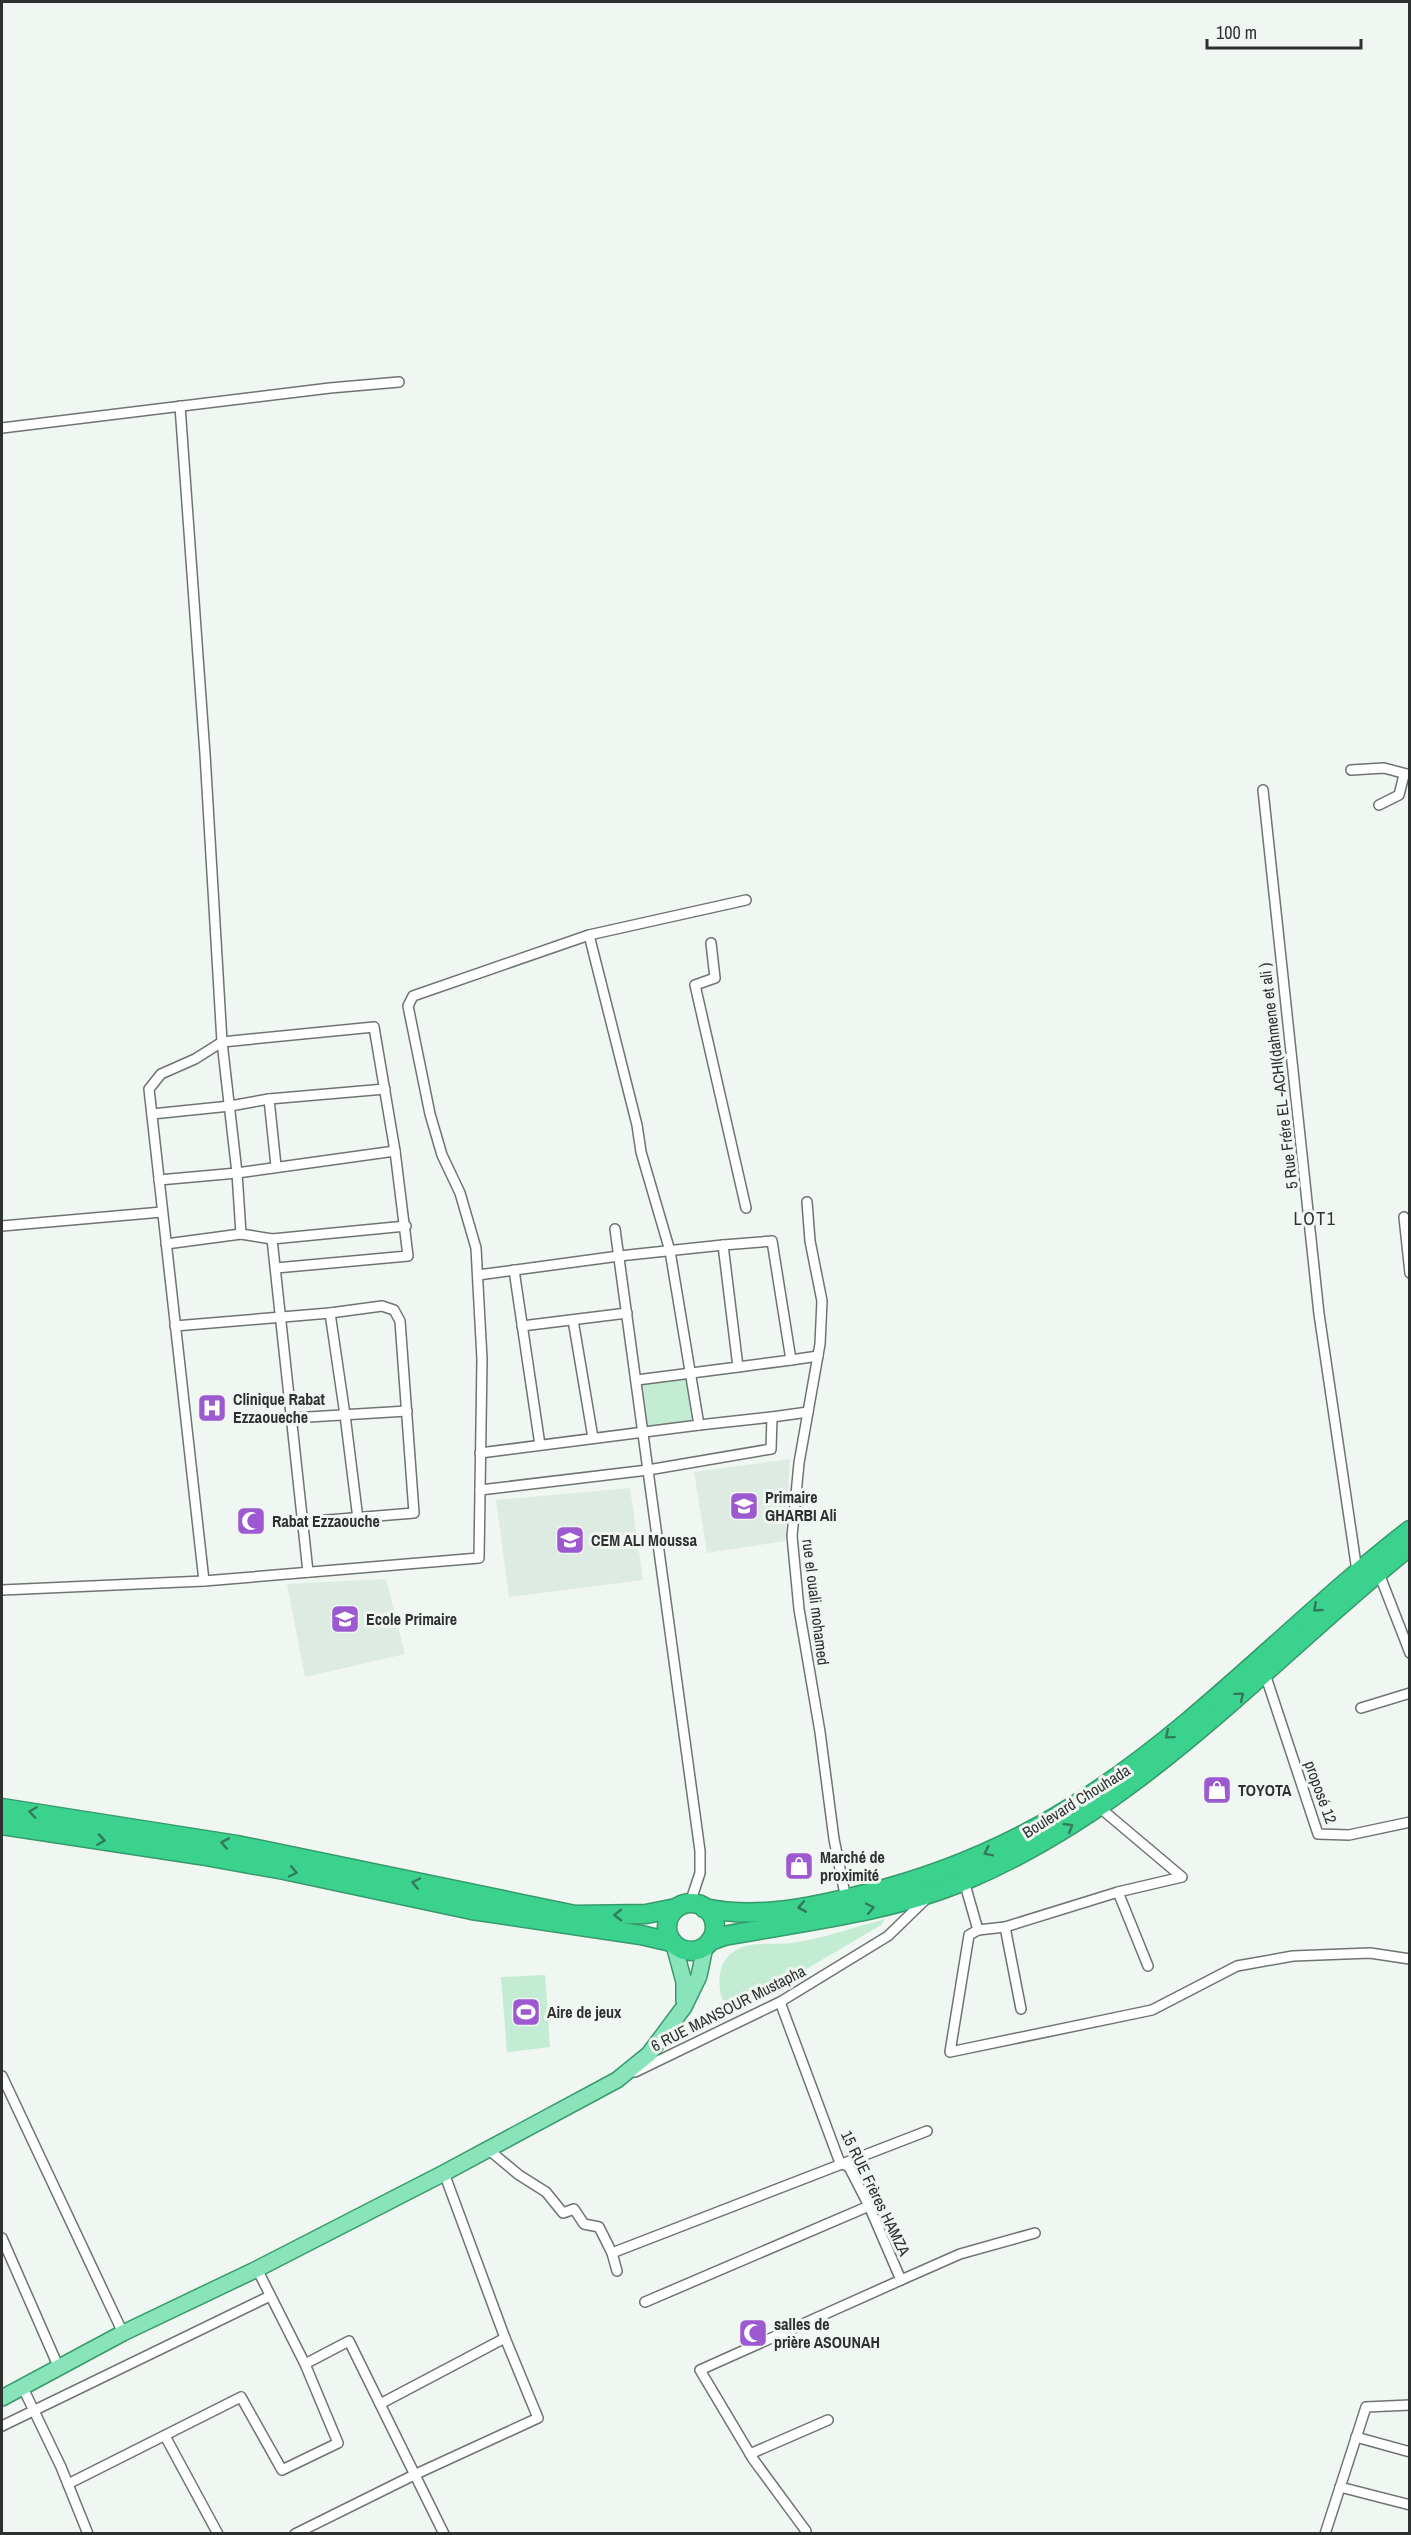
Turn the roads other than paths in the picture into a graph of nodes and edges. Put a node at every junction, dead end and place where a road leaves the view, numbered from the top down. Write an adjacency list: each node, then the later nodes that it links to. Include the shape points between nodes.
1 (399, 382): 2 (street)
2 (180, 406): 3 (street); 11 (street)
3 (2, 428)
4 (1351, 770): 5 (street, via 1384,768)
5 (1407, 775): 7 (street, via 1399,795)
6 (1263, 790): 65 (street, 5 Rue Frére EL -ACHI(dahmene et ali ), via 1319,1314)
7 (1379, 805)
8 (746, 900): 9 (street)
9 (589, 935): 31 (street, via 641,1152); 36 (street, via 412,996 408,1006 430,1114 442,1155 460,1193 473,1237)
10 (711, 943): 21 (street, via 715,978 695,985)
11 (222, 1042): 12 (street, via 374,1027); 14 (street); 15 (street, via 161,1074 149,1089)
12 (385, 1089): 13 (street); 16 (street)
13 (269, 1099): 14 (street); 17 (street)
14 (230, 1106): 15 (street); 18 (street)
15 (152, 1114): 19 (street)
16 (395, 1151): 17 (street); 25 (street)
17 (276, 1166): 18 (street)
18 (237, 1173): 19 (street); 27 (street)
19 (159, 1180): 22 (street)
20 (807, 1202): 43 (street, rue el ouali mohamed, via 822,1301)
21 (746, 1208)
22 (162, 1212): 24 (street); 29 (street)
23 (1404, 1217): 35 (street)
24 (2, 1226)
25 (406, 1226): 28 (street); 33 (street, via 408,1256)
26 (615, 1229): 32 (street)
27 (241, 1234): 28 (street); 29 (street)
28 (272, 1239): 33 (street)
29 (166, 1244): 41 (street)
30 (723, 1245): 31 (street); 44 (street, via 772,1241); 45 (street)
31 (670, 1251): 32 (street); 46 (street)
32 (619, 1256): 34 (street); 38 (street)
33 (276, 1268): 39 (street)
34 (514, 1270): 36 (street); 42 (street)
35 (1410, 1273)
36 (478, 1275): 57 (street, via 482,1339)
37 (330, 1313): 39 (street); 48 (street, via 382,1306 394,1311 400,1321); 50 (street)
38 (627, 1313): 40 (street); 47 (street)
39 (281, 1316): 41 (street); 52 (street)
40 (573, 1320): 42 (street); 55 (street)
41 (176, 1326): 67 (street)
42 (522, 1326): 56 (street)
43 (818, 1356): 44 (street); 49 (street, rue el ouali mohamed)
44 (791, 1360): 45 (street)
45 (738, 1367): 46 (street)
46 (689, 1373): 47 (street); 53 (street)
47 (637, 1380): 54 (street)
48 (407, 1411): 50 (street); 60 (street, via 414,1513)
49 (808, 1412): 51 (street); 80 (street, rue el ouali mohamed, via 792,1536 799,1609)
50 (345, 1414): 52 (street); 60 (street)
51 (772, 1417): 53 (street); 58 (street, via 771,1449)
52 (292, 1418): 61 (street)
53 (699, 1425): 54 (street)
54 (644, 1432): 55 (street); 58 (street)
55 (593, 1438): 56 (street)
56 (540, 1445): 57 (street)
57 (480, 1452): 59 (street)
58 (648, 1470): 59 (street); 81 (street, via 700,1851 700,1873)
59 (480, 1490): 66 (street, via 478,1558)
60 (358, 1519): 61 (street)
61 (303, 1522): 66 (street)
62 (1410, 1530): 64 (highway, Boulevard Chouhada)
63 (1410, 1546): 64 (highway)
64 (1376, 1565): 65 (highway, Boulevard Chouhada); 69 (street); 70 (highway)
65 (1357, 1571): 80 (highway, Boulevard Chouhada, one-way to 80, via 1215,1698 1089,1796 960,1866)
66 (308, 1572): 67 (street)
67 (204, 1581): 68 (street)
68 (2, 1590)
69 (1410, 1653)
70 (1265, 1674): 73 (highway, one-way to 70); 75 (street, proposé 12, via 1318,1834 1349,1835)
71 (1410, 1693): 72 (street)
72 (1360, 1708)
73 (1099, 1807): 77 (highway, one-way to 73, via 1023,1854); 79 (street, via 1182,1877)
74 (2, 1808): 81 (highway, Boulevard Chouhada, one-way to 74, via 646,1914 575,1914 237,1845)
75 (1410, 1822)
76 (2, 1825): 84 (highway, one-way to 84, via 221,1859 472,1910)
77 (964, 1881): 78 (highway); 83 (street)
78 (934, 1890): 85 (highway, one-way to 78, via 724,1936 896,1903); 88 (street, 6 RUE MANSOUR Mustapha, via 888,1936)
79 (1118, 1892): 82 (street); 87 (street)
80 (846, 1899): 81 (highway, Boulevard Chouhada, one-way to 81, via 774,1912)
81 (690, 1906): 84 (highway, via 667,1920); 85 (highway, via 710,1913 715,1927)
82 (1005, 1927): 83 (street); 90 (street)
83 (978, 1930): 86 (street, via 969,1935 950,2052 1152,2010 1237,1965 1293,1956 1370,1953)
84 (673, 1943): 85 (highway, via 691,1952); 89 (main road, via 684,1982)
85 (708, 1944): 89 (main road)
86 (1410, 1959)
87 (1148, 1966)
88 (780, 2002): 92 (street, 6 RUE MANSOUR Mustapha); 95 (street, 15 RUE Frères HAMZA)
89 (684, 2007): 92 (main road, via 649,2054)
90 (1021, 2009)
91 (2, 2076): 106 (street)
92 (616, 2080): 94 (main road)
93 (927, 2131): 95 (street)
94 (489, 2150): 96 (main road); 100 (street, via 546,2192 563,2213 574,2209 584,2224 599,2227)
95 (840, 2163): 97 (street, 15 RUE Frères HAMZA, via 849,2167); 100 (street)
96 (444, 2173): 101 (main road); 107 (street)
97 (869, 2206): 103 (street, 15 RUE Frères HAMZA); 105 (street)
98 (1035, 2233): 103 (street, via 960,2254)
99 (2, 2238): 109 (street)
100 (612, 2253): 102 (street)
101 (257, 2269): 104 (street); 106 (main road)
102 (616, 2271)
103 (901, 2280): 120 (street, 15 RUE Frères HAMZA, via 700,2370)
104 (270, 2296): 108 (street); 114 (street)
105 (645, 2302)
106 (123, 2333): 109 (main road)
107 (505, 2338): 112 (street); 121 (street, via 538,2418)
108 (305, 2364): 112 (street, via 349,2341); 117 (street, via 338,2443 282,2470 242,2397)
109 (59, 2368): 110 (main road)
110 (23, 2388): 111 (main road); 114 (street)
111 (4, 2393)
112 (380, 2404): 121 (street)
113 (1410, 2405): 118 (street, via 1365,2407)
114 (34, 2410): 116 (street); 122 (street)
115 (828, 2420): 120 (street)
116 (2, 2426)
117 (165, 2436): 122 (street); 128 (street)
118 (1356, 2437): 119 (street); 123 (street)
119 (1410, 2452)
120 (750, 2454): 126 (street, 15 RUE Frères HAMZA)
121 (414, 2475): 125 (street); 130 (street)
122 (68, 2484): 127 (street)
123 (1340, 2487): 124 (street); 131 (street)
124 (1410, 2505)
125 (315, 2529): 129 (street)
126 (806, 2531)
127 (88, 2534)
128 (218, 2534)
129 (295, 2534)
130 (444, 2534)
131 (1325, 2534)

